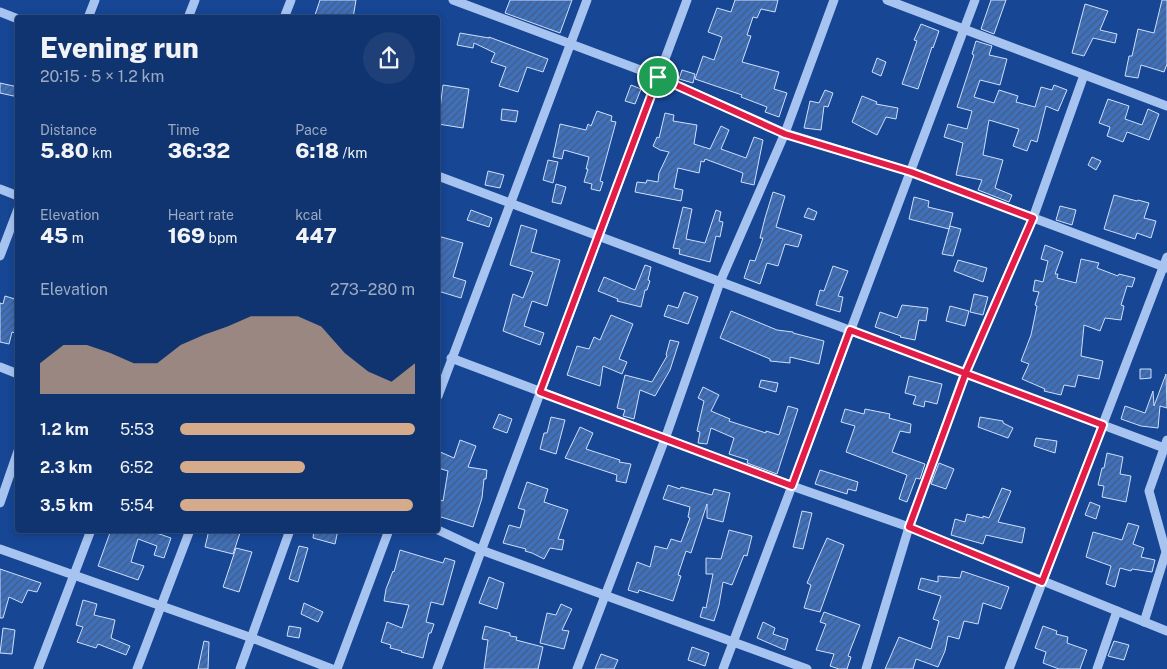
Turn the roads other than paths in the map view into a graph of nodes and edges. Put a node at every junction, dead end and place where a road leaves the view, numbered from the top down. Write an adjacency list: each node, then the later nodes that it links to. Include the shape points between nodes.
1 (95, 0): 11 (street)
2 (194, 0): 12 (street)
3 (291, 0): 13 (street)
4 (453, 0): 16 (street)
5 (587, 0): 16 (street)
6 (687, 0): 18 (street)
7 (834, 0): 20 (street)
8 (887, 0): 15 (street)
9 (975, 0): 15 (street)
10 (0, 12): 14 (street)
11 (89, 15)
12 (189, 15)
13 (285, 15)
14 (15, 18)
15 (964, 30): 17 (street); 21 (street)
16 (571, 44): 18 (street); 25 (street)
17 (1084, 75): 19 (street); 27 (street)
18 (658, 77): 20 (street); 28 (street)
19 (1167, 106)
20 (785, 134): 21 (street); 32 (street)
21 (911, 172): 27 (street); 33 (street)
22 (440, 177): 25 (street)
23 (0, 189): 24 (street)
24 (15, 195)
25 (510, 203): 28 (street); 34 (street)
26 (15, 217): 29 (street)
27 (1033, 218): 31 (street); 36 (street)
28 (598, 236): 32 (street); 39 (street)
29 (0, 256)
30 (1167, 257): 31 (street)
31 (1165, 267): 40 (street)
32 (720, 282): 33 (street); 41 (street)
33 (850, 330): 36 (street); 44 (street)
34 (451, 358): 38 (street); 39 (street)
35 (0, 367): 37 (street)
36 (966, 372): 40 (street); 46 (street)
37 (15, 373)
38 (440, 390)
39 (540, 392): 41 (street); 53 (street)
40 (1103, 425): 42 (street); 55 (street)
41 (665, 439): 44 (street); 56 (street)
42 (1166, 446): 59 (street, via 1149,491 1166,552)
43 (15, 460): 45 (street)
44 (792, 486): 46 (street); 62 (street)
45 (0, 502)
46 (909, 527): 55 (street); 72 (street)
47 (440, 531): 53 (street)
48 (90, 533): 54 (street)
49 (189, 533): 57 (street)
50 (289, 533): 61 (street)
51 (388, 533): 67 (street)
52 (0, 549): 54 (street)
53 (481, 550): 56 (street); 68 (street)
54 (74, 576): 57 (street); 63 (street)
55 (1042, 582): 58 (street); 73 (street)
56 (606, 595): 62 (street); 69 (street)
57 (162, 606): 61 (street); 64 (street)
58 (1117, 612): 59 (street); 74 (street)
59 (1144, 622): 60 (street)
60 (1167, 631)
61 (252, 638): 65 (street); 66 (street)
62 (733, 641): 70 (street); 71 (street)
63 (38, 669)
64 (137, 669)
65 (240, 669)
66 (332, 669)
67 (337, 669)
68 (437, 669)
69 (577, 669)
70 (723, 669)
71 (807, 669)
72 (866, 669)
73 (1009, 669)
74 (1097, 669)

